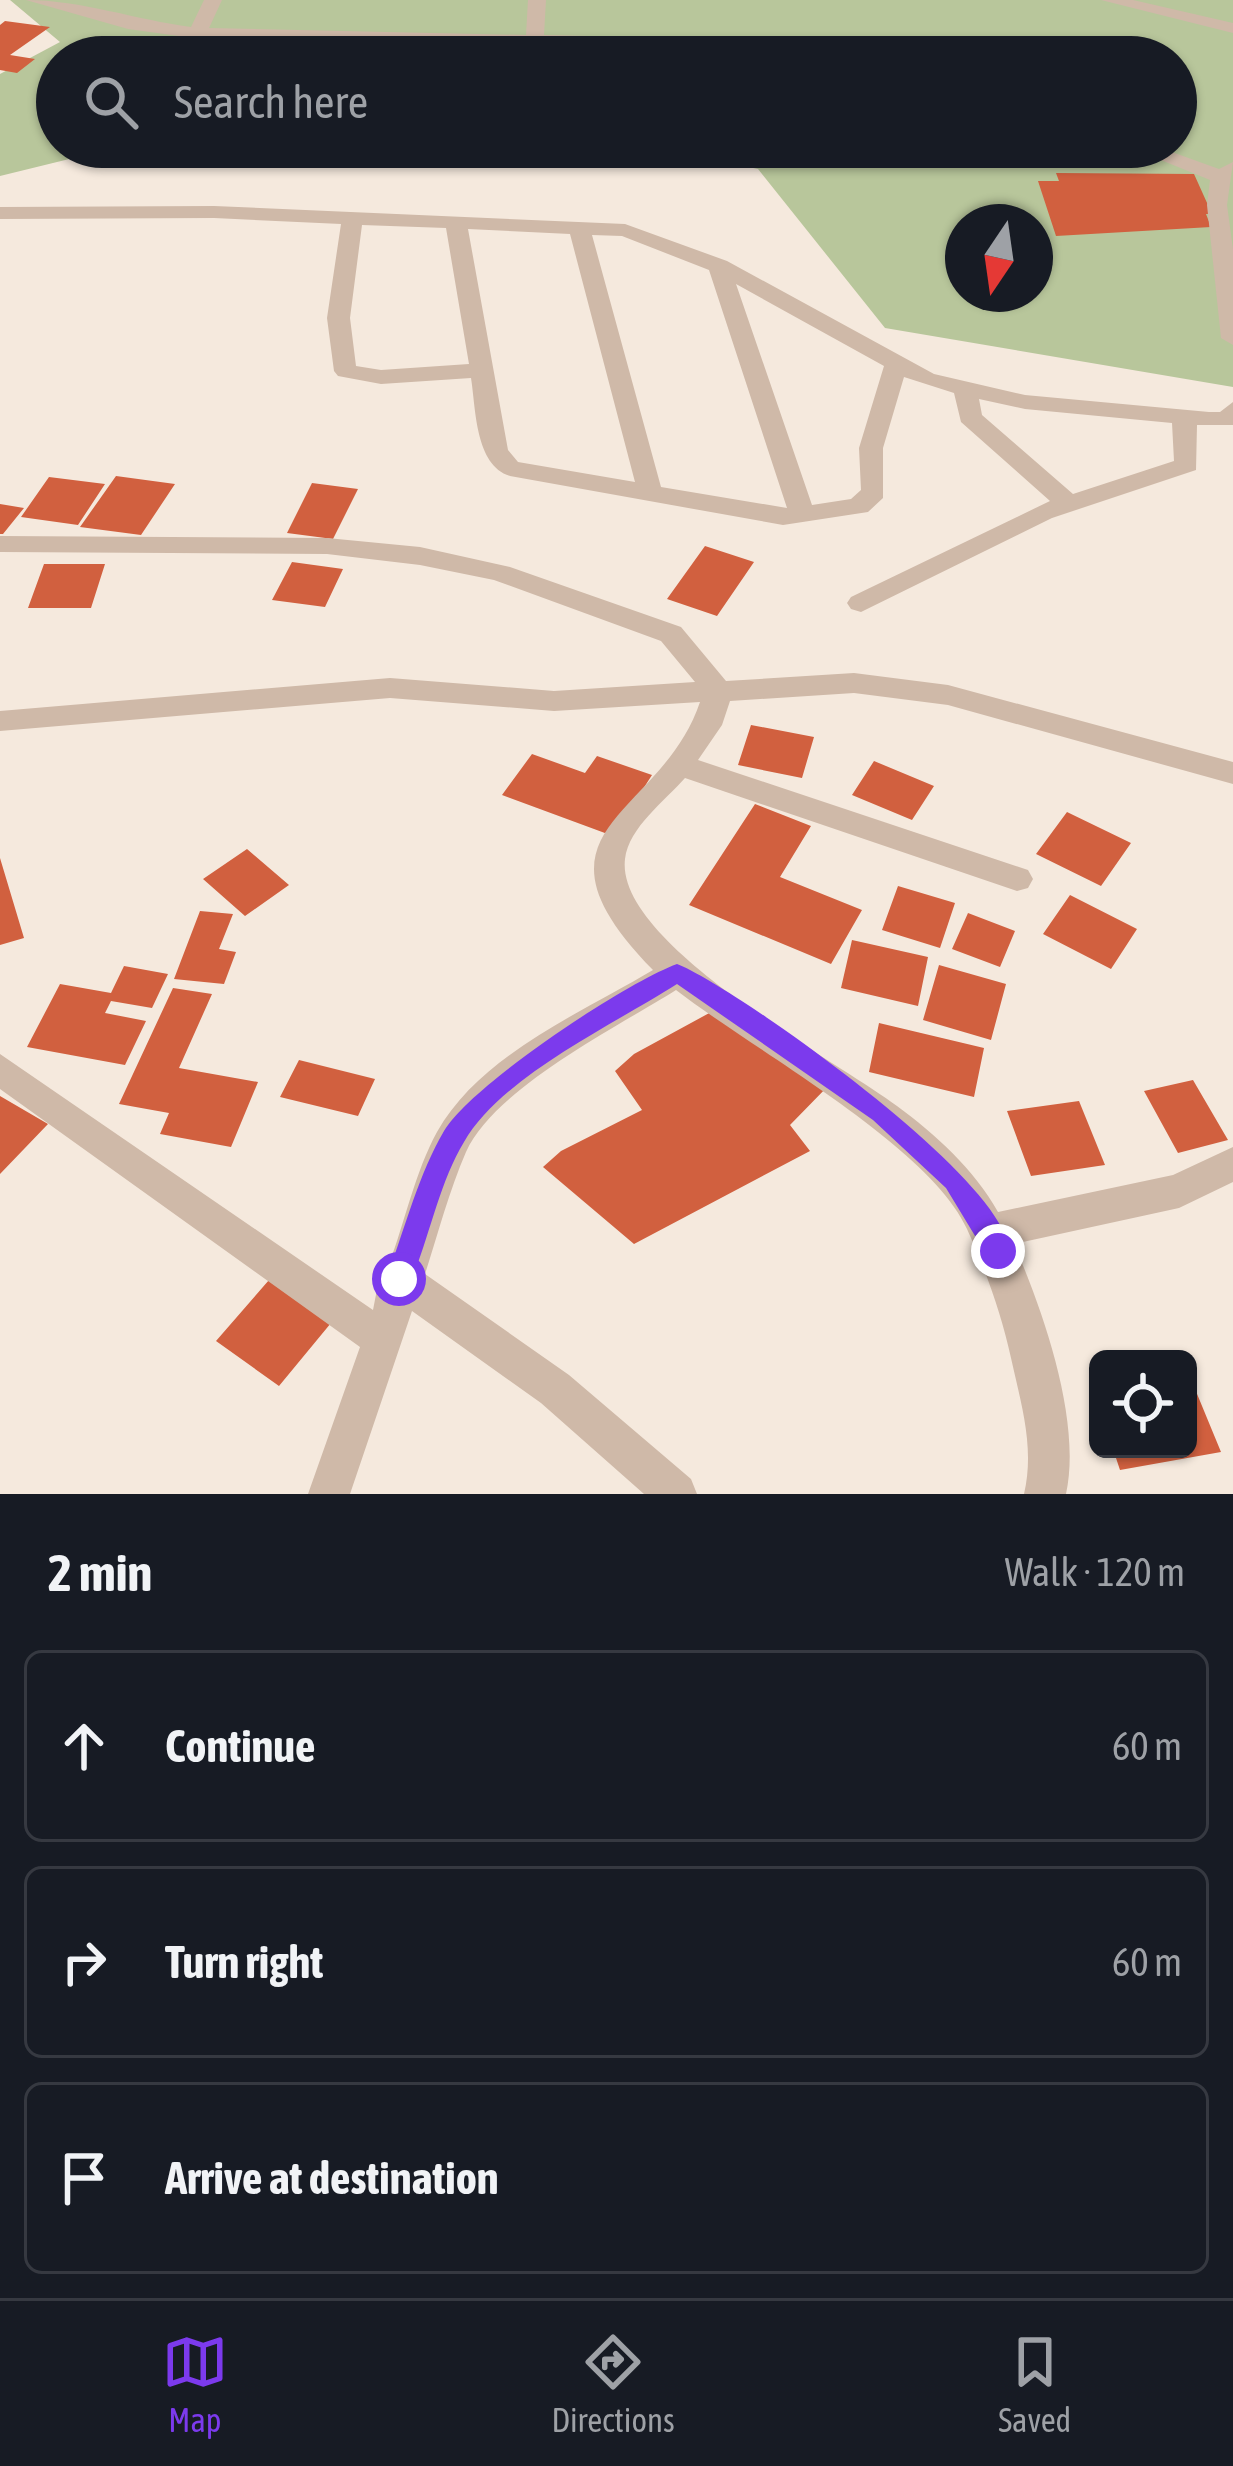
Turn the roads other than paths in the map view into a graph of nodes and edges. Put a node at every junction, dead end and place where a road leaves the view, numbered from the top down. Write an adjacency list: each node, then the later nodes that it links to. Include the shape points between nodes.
1 (35, 0): 6 (street)
2 (213, 0): 6 (street)
3 (537, 0): 9 (street)
4 (1111, 0): 5 (street)
5 (1233, 28)
6 (195, 33): 7 (street); 8 (street)
7 (194, 36)
8 (263, 36)
9 (536, 36)
10 (1197, 163): 11 (street)
11 (1227, 172): 16 (street, via 1217,205)
12 (0, 213): 13 (street)
13 (352, 219): 14 (street); 21 (street, via 341,298 346,371 381,377)
14 (456, 223): 15 (street); 21 (street)
15 (579, 226): 17 (street, via 650,236); 25 (street)
16 (1228, 255): 18 (street)
17 (719, 266): 20 (street); 27 (street)
18 (1231, 298): 19 (street)
19 (1233, 338)
20 (896, 364): 22 (street); 27 (street, via 871,448 870,500)
21 (479, 370): 25 (street, via 501,462)
22 (966, 391): 23 (street); 26 (street, via 970,418)
23 (1184, 416): 24 (street); 26 (street, via 1187,466)
24 (1232, 416)
25 (649, 489): 27 (street)
26 (1070, 504): 29 (street)
27 (802, 517)
28 (0, 544): 30 (street, via 327,546 420,556 521,580 670,634)
29 (861, 603)
30 (718, 692): 31 (street, via 554,701 390,688); 32 (street); 33 (street, via 854,683 948,695)
31 (0, 721)
32 (679, 765): 34 (street); 35 (street, via 619,833 609,861 613,886)
33 (1233, 773)
34 (1017, 880)
35 (677, 973): 38 (street, via 881,1113 955,1180); 39 (street, via 503,1083 471,1112 452,1140)
36 (0, 1069): 40 (street)
37 (1233, 1163): 38 (street, via 1180,1191)
38 (986, 1232): 43 (street, via 1045,1415 1054,1456)
39 (399, 1279): 40 (street); 42 (street, via 555,1389)
40 (383, 1340): 41 (street)
41 (329, 1494)
42 (676, 1494)
43 (1046, 1494)

